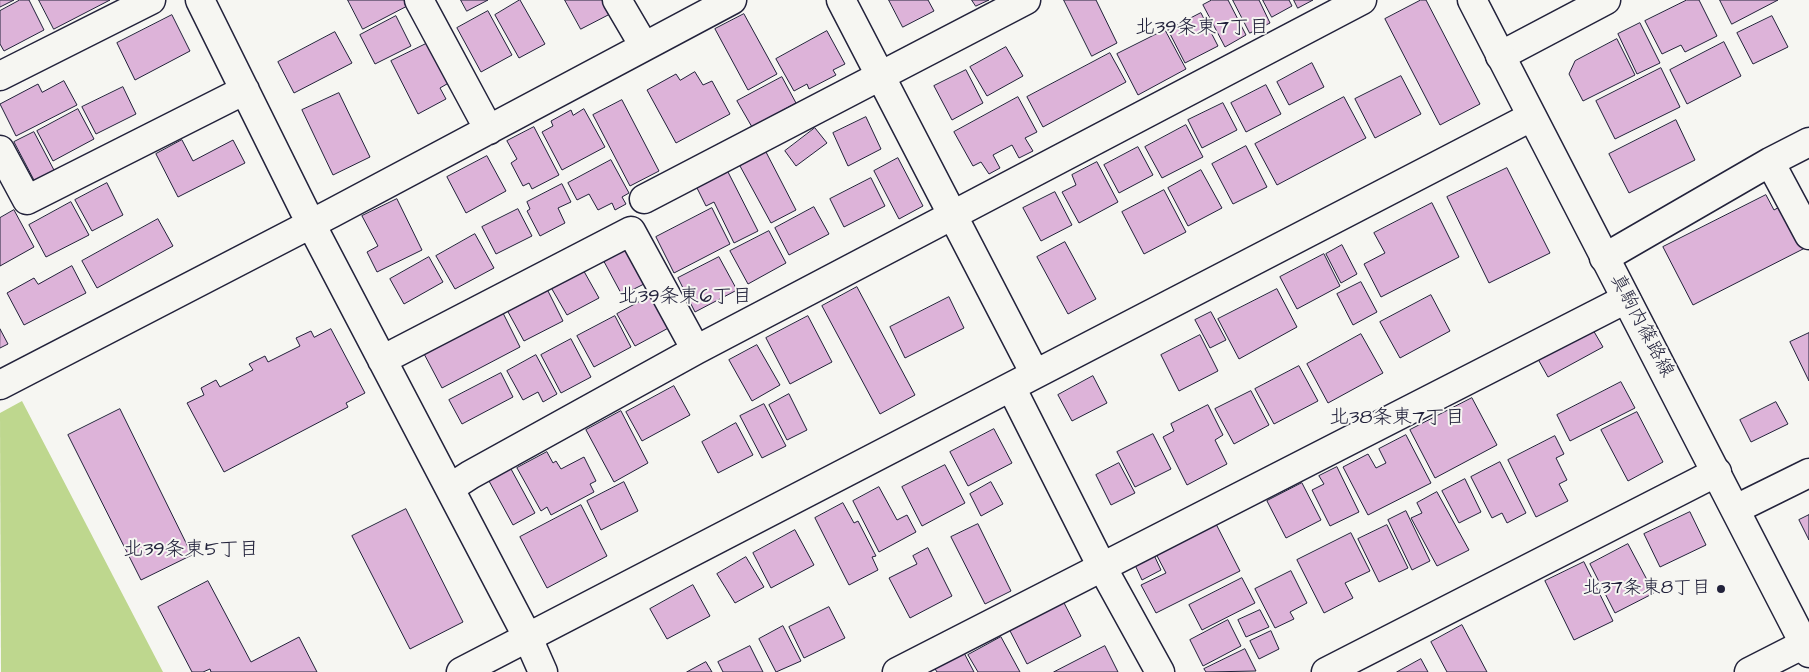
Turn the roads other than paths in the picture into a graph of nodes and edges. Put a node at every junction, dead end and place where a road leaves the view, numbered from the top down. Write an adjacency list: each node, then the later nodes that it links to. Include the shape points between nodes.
1 (152, 0): 13 (street)
2 (200, 0): 15 (street)
3 (419, 0): 17 (street)
4 (617, 0): 11 (street)
5 (732, 0): 11 (street)
6 (841, 0): 14 (street)
7 (1026, 0): 14 (street)
8 (1362, 0): 22 (street)
9 (1472, 0): 12 (street, 真駒内篠路線)
10 (1606, 0): 12 (street)
11 (644, 46): 17 (street)
12 (1500, 56): 16 (street, 真駒内篠路線)
13 (0, 76)
14 (880, 77): 21 (street); 22 (street)
15 (245, 90): 19 (street, via 27,200); 23 (street)
16 (1531, 117): 25 (street, 真駒内篠路線); 29 (street)
17 (489, 130): 23 (street)
18 (1809, 142): 20 (street)
19 (0, 150)
20 (1770, 162): 24 (street); 25 (street)
21 (644, 199)
22 (953, 217): 27 (street); 29 (street)
23 (311, 224): 28 (street); 30 (street)
24 (1809, 235)
25 (1604, 258): 26 (street, 真駒内篠路線)
26 (1626, 298): 32 (street, 真駒内篠路線); 36 (street)
27 (696, 350): 28 (street, via 631,230); 34 (street)
28 (382, 360): 34 (street)
29 (1035, 374): 31 (street)
30 (0, 385)
31 (1011, 387): 36 (street); 37 (street)
32 (1717, 472): 35 (street, 真駒内篠路線); 43 (street)
33 (1809, 473): 35 (street)
34 (450, 488): 37 (street)
35 (1736, 509): 38 (street, 真駒内篠路線)
36 (1102, 567): 41 (street); 42 (street)
37 (528, 638): 39 (street); 40 (street)
38 (1807, 649): 44 (street)
39 (460, 672)
40 (544, 672)
41 (897, 672)
42 (1160, 672)
43 (1326, 672)
44 (1749, 672)

